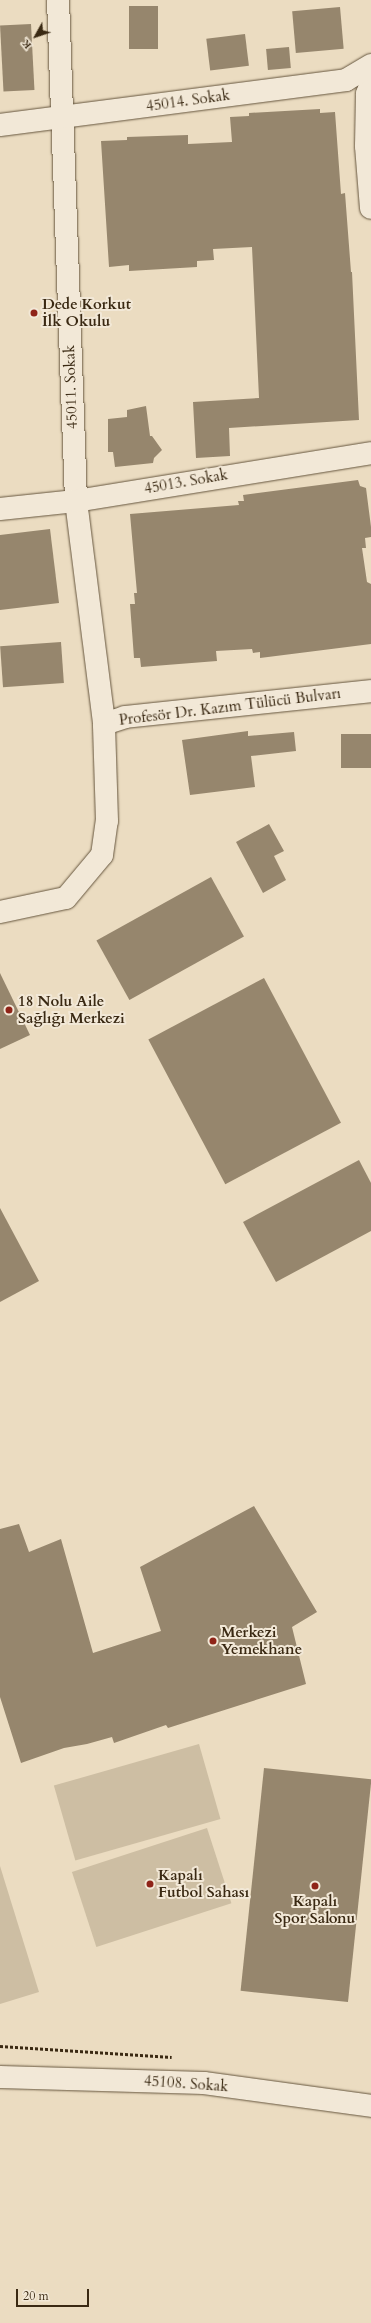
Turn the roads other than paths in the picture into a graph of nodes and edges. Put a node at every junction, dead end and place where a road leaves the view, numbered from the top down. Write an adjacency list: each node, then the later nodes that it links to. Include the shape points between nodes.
1 (58, 0): 4 (street, 45011. Sokak)
2 (371, 65): 4 (street, 45014. Sokak, via 346,80)
3 (371, 83): 6 (street, via 367,94 366,146)
4 (61, 118): 5 (street, 45014. Sokak); 8 (street, 45011. Sokak)
5 (0, 125)
6 (371, 208)
7 (371, 453): 8 (street, 45013. Sokak)
8 (76, 501): 9 (street, 45013. Sokak); 11 (street, 45011. Sokak)
9 (0, 509)
10 (371, 691): 11 (street, Profesör Dr. Kazım Tülücü Bulvarı, via 125,717)
11 (104, 724): 12 (street, Profesör Dr. Kazım Tülücü Bulvarı, via 107,821 102,855 66,898)
12 (0, 912)
13 (0, 2077): 14 (street, 45108. Sokak, via 204,2082)
14 (371, 2106)

